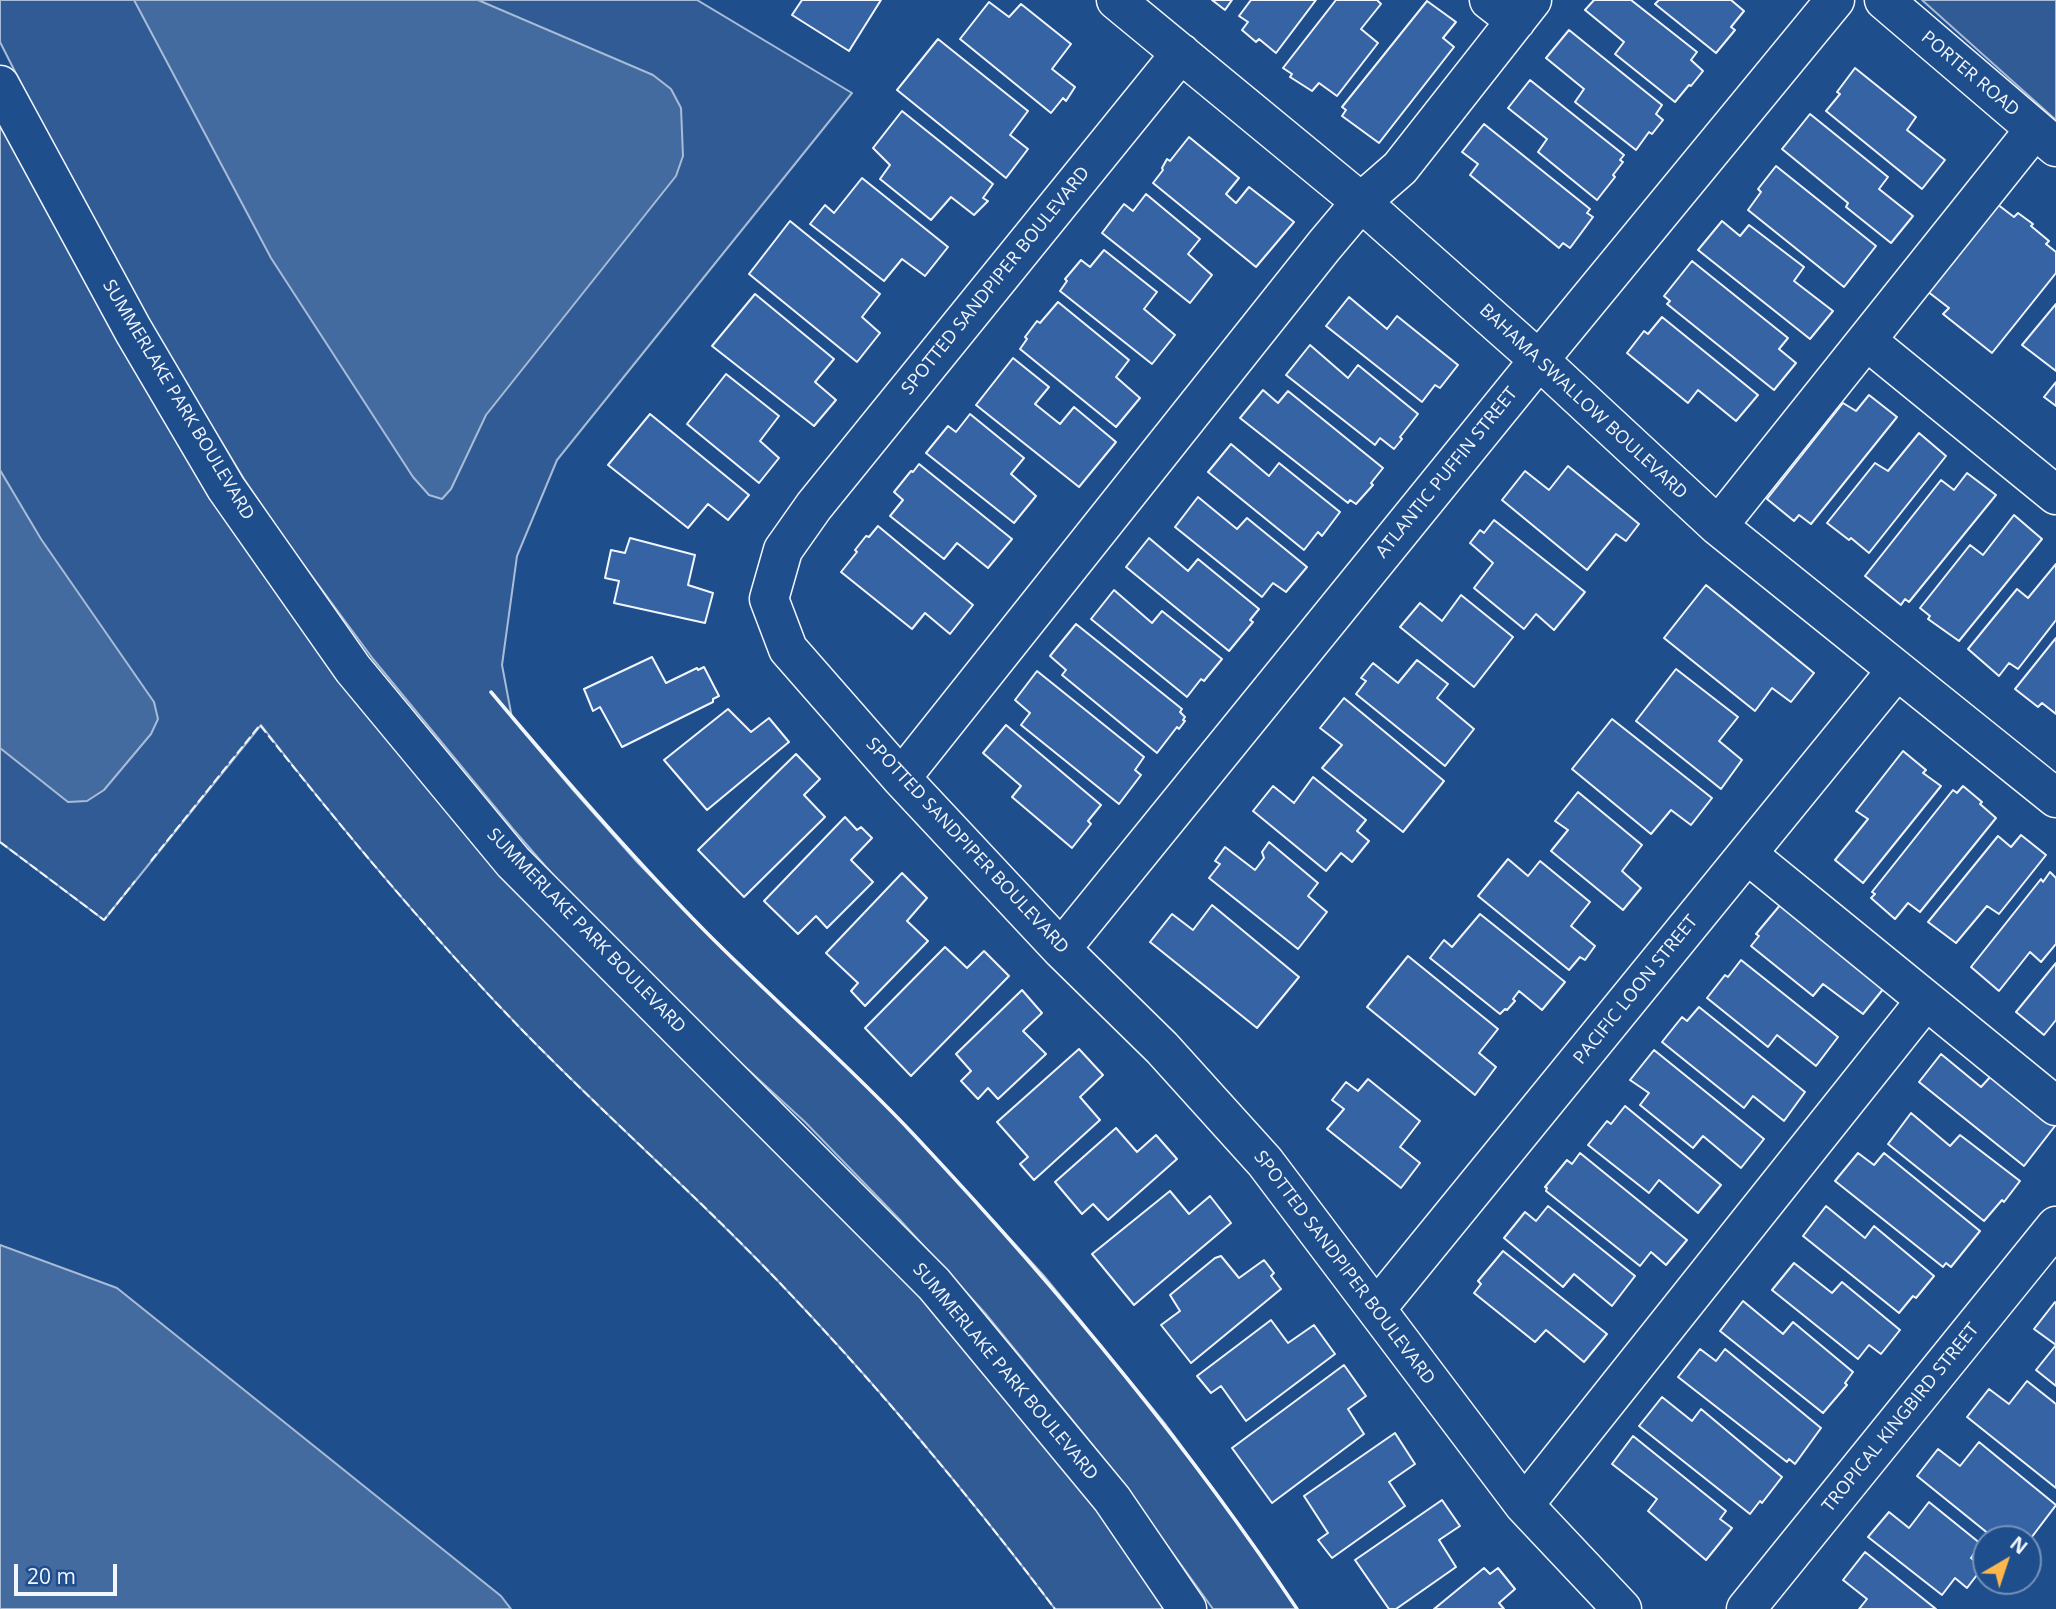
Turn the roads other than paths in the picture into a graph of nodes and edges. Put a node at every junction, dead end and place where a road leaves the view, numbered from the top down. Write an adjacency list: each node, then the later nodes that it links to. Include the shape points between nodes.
1 (1116, 0): 5 (street, BAHAMA SWALLOW BOULEVARD)
2 (1835, 0): 10 (street, ATLANTIC PUFFIN STREET)
3 (1884, 0): 7 (street, PORTER ROAD)
4 (1512, 7): 8 (street, via 1400,168)
5 (1181, 53): 8 (street, BAHAMA SWALLOW BOULEVARD); 14 (street, SPOTTED SANDPIPER BOULEVARD, via 783,550 769,599 788,649)
6 (0, 85): 23 (street, SUMMERLAKE PARK BOULEVARD, via 133,330 226,488 353,669 513,862 934,1284 1112,1499)
7 (2045, 138): 9 (street)
8 (1361, 202): 10 (street, BAHAMA SWALLOW BOULEVARD); 14 (street)
9 (1867, 341): 11 (street); 12 (street)
10 (1539, 360): 12 (street, BAHAMA SWALLOW BOULEVARD); 17 (street, ATLANTIC PUFFIN STREET)
11 (2056, 495)
12 (1718, 526): 13 (street, BAHAMA SWALLOW BOULEVARD)
13 (1896, 671): 15 (street, BAHAMA SWALLOW BOULEVARD); 16 (street, PACIFIC LOON STREET)
14 (901, 778): 17 (street, SPOTTED SANDPIPER BOULEVARD)
15 (2056, 797)
16 (1747, 854): 18 (street); 21 (street, PACIFIC LOON STREET)
17 (1061, 949): 21 (street, SPOTTED SANDPIPER BOULEVARD, via 1162,1048 1265,1162)
18 (1926, 1000): 19 (street); 22 (street)
19 (2056, 1106)
20 (2056, 1226): 25 (street, TROPICAL KINGBIRD STREET)
21 (1376, 1309): 22 (street, SPOTTED SANDPIPER BOULEVARD)
22 (1524, 1505): 24 (street, SPOTTED SANDPIPER BOULEVARD)
23 (1187, 1609)
24 (1622, 1609)
25 (1746, 1609)

